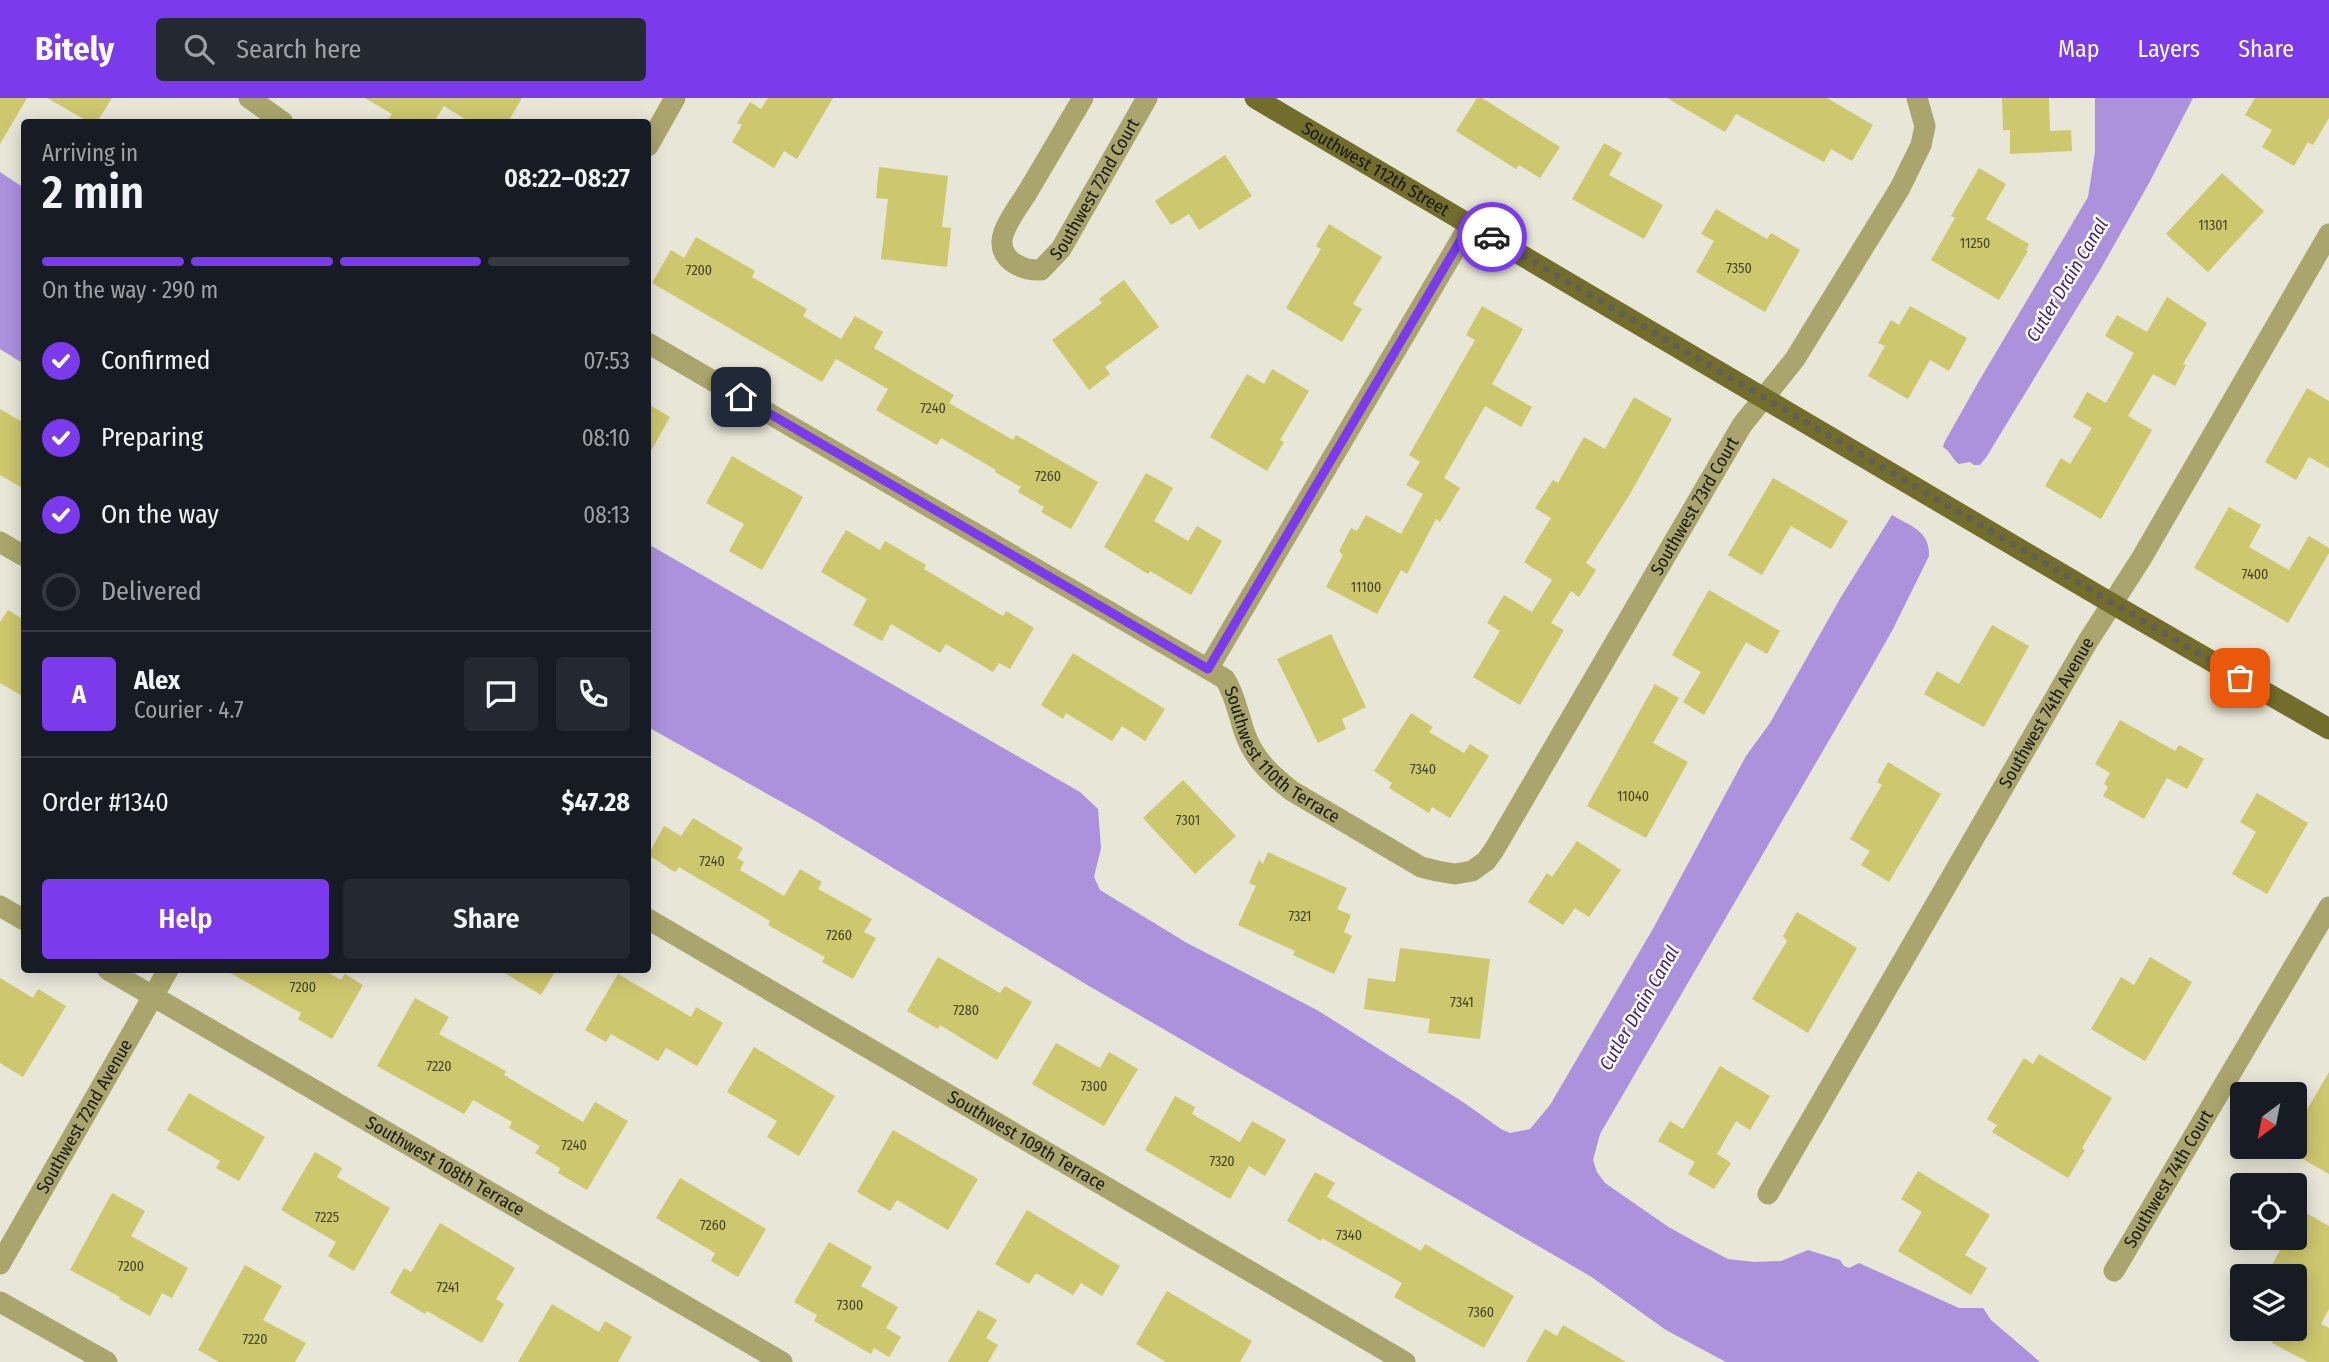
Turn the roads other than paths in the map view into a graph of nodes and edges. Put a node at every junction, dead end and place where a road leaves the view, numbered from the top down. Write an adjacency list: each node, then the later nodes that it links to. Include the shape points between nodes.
1 (248, 98): 7 (street)
2 (675, 98): 8 (street)
3 (1083, 98): 4 (street, Southwest 72nd Court, via 1002,241 1009,258 1027,271 1041,270 1061,249)
4 (1147, 98)
5 (1255, 98): 9 (main road, Southwest 112th Street)
6 (1917, 98): 12 (street, Southwest 73rd Court, via 1925,126 1900,188 1795,359)
7 (279, 119)
8 (651, 141)
9 (1470, 224): 12 (main road, Southwest 112th Street); 16 (street)
10 (2329, 234): 15 (street, Southwest 74th Avenue)
11 (651, 345): 16 (street, Southwest 110th Terrace)
12 (1763, 397): 15 (main road, Southwest 112th Street); 18 (street, Southwest 73rd Court, via 1742,425 1494,850 1472,871)
13 (0, 542): 14 (street)
14 (21, 554)
15 (2111, 603): 17 (main road, Southwest 112th Street); 26 (street, Southwest 74th Avenue)
16 (1208, 669): 18 (street, Southwest 110th Terrace, via 1225,679 1252,751 1279,781 1420,867)
17 (2329, 729)
18 (1455, 874)
19 (0, 906): 21 (street)
20 (2329, 907): 28 (street, Southwest 74th Court)
21 (21, 918)
22 (651, 921): 32 (street, Southwest 109th Terrace)
23 (113, 973): 25 (street, Southwest 108th Terrace)
24 (166, 973): 25 (street, Southwest 72nd Avenue)
25 (153, 995): 27 (street, Southwest 72nd Avenue); 31 (street, Southwest 108th Terrace)
26 (1768, 1194)
27 (0, 1264)
28 (2113, 1271)
29 (0, 1302): 30 (street)
30 (107, 1362)
31 (782, 1362)
32 (1405, 1362)

